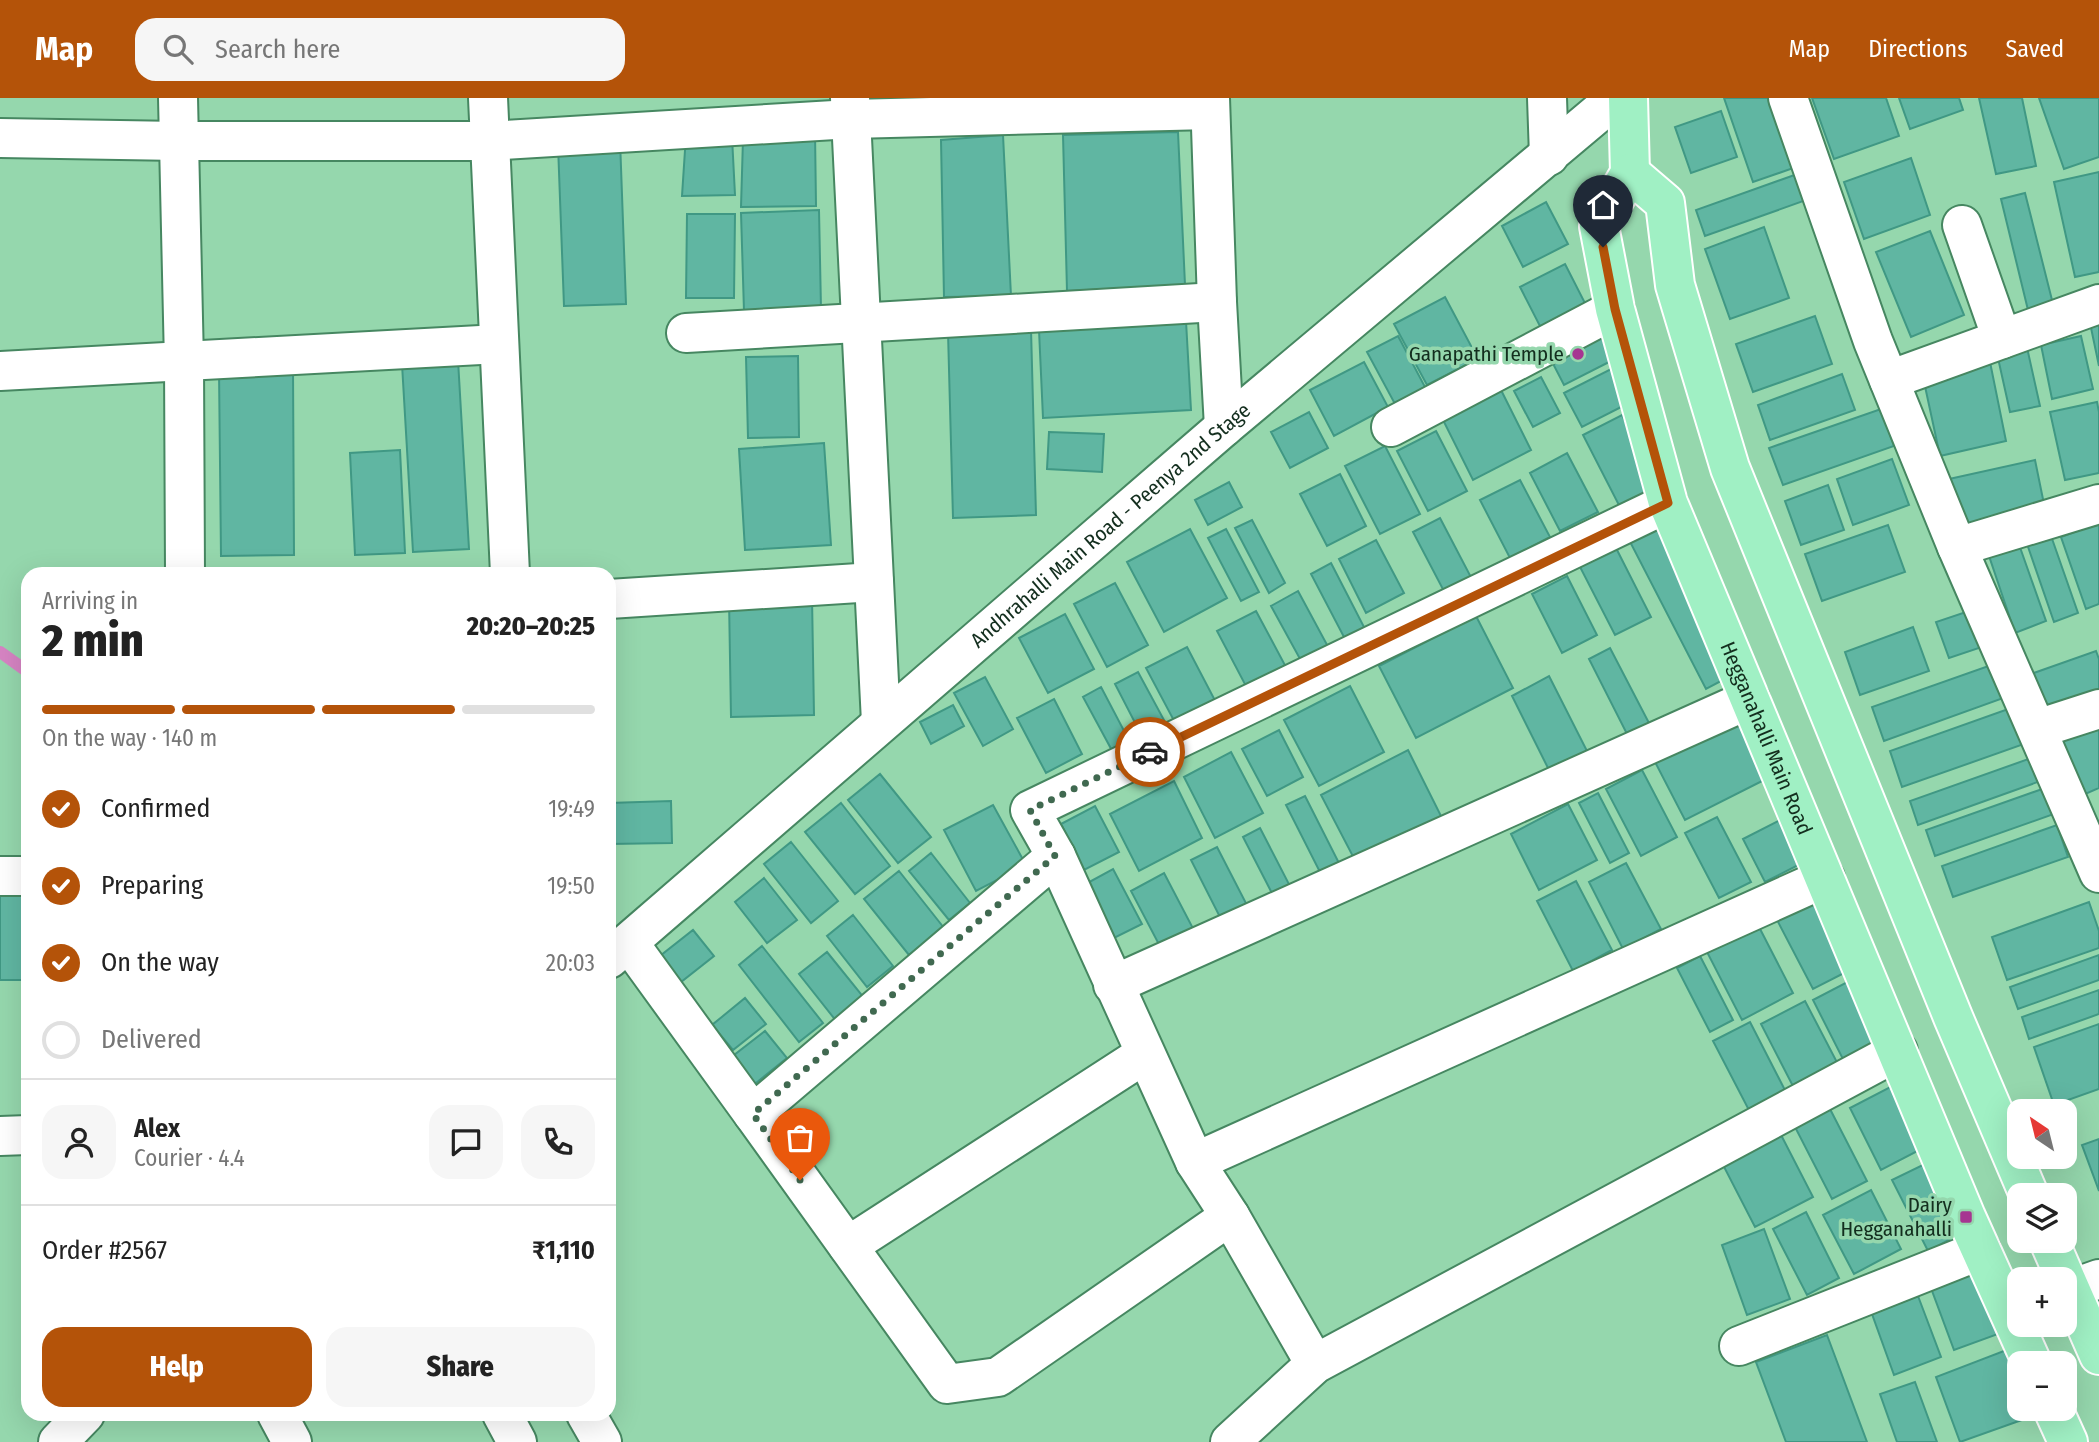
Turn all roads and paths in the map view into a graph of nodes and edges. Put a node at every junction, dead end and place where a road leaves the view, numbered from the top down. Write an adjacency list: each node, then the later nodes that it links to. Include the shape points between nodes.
1 (178, 98): 9 (street)
2 (488, 98): 10 (street)
3 (1547, 98): 11 (street)
4 (1788, 98): 23 (street)
5 (1610, 101): 11 (street, Andhrahalli Main Road - Peenya 2nd Stage); 12 (main road)
6 (1210, 104): 7 (street); 14 (street)
7 (851, 108): 10 (street); 17 (street)
8 (0, 138): 9 (street)
9 (179, 141): 10 (street); 21 (street)
10 (488, 141): 20 (street)
11 (1549, 156): 24 (street, Andhrahalli Main Road - Peenya 2nd Stage)
12 (1630, 173): 16 (main road, Hegganahalli Main Road, via 1599,226); 50 (main road, via 1665,203 1675,285 1730,468)
13 (1962, 225): 19 (street)
14 (1217, 302): 17 (street); 24 (street)
15 (2099, 304): 19 (street)
16 (1615, 309): 25 (street); 26 (main road, Hegganahalli Main Road)
17 (861, 322): 18 (street); 31 (street)
18 (686, 333)
19 (2003, 339): 23 (street)
20 (499, 345): 21 (street); 30 (street)
21 (184, 362): 22 (street); 29 (street)
22 (0, 372)
23 (1889, 380): 28 (street)
24 (1224, 427): 35 (street, Andhrahalli Main Road - Peenya 2nd Stage)
25 (1391, 427)
26 (1668, 503): 33 (main road, Hegganahalli Main Road); 37 (street, via 1030,810)
27 (2099, 504): 28 (street)
28 (1957, 547): 36 (street)
29 (185, 567)
30 (510, 567)
31 (874, 582): 32 (street); 35 (street)
32 (616, 599)
33 (1750, 699): 41 (main road, Hegganahalli Main Road); 43 (street)
34 (2099, 709): 36 (street)
35 (881, 722): 42 (street, Andhrahalli Main Road - Peenya 2nd Stage)
36 (2037, 729): 38 (street)
37 (1055, 856): 43 (street); 46 (street)
38 (2099, 873)
39 (0, 876): 40 (street)
40 (21, 877)
41 (1825, 878): 44 (main road, Hegganahalli Main Road); 49 (street)
42 (619, 951): 46 (street)
43 (1113, 985): 45 (street)
44 (1898, 1051): 53 (main road, Hegganahalli Main Road); 59 (street)
45 (1144, 1054): 49 (street); 52 (street)
46 (753, 1114): 52 (street)
47 (21, 1135): 48 (street)
48 (0, 1136)
49 (1195, 1162): 51 (street)
50 (2024, 1183)
51 (1230, 1216): 52 (street, via 998,1377 947,1384); 59 (street)
52 (848, 1246)
53 (1981, 1250): 56 (main road, Hegganahalli Main Road); 57 (street)
54 (2057, 1253): 55 (main road)
55 (2078, 1286): 58 (main road)
56 (2007, 1300)
57 (1739, 1346)
58 (2099, 1355)
59 (1315, 1364): 67 (street)
60 (281, 1421): 64 (street)
61 (506, 1421): 65 (street)
62 (590, 1421): 66 (street)
63 (2058, 1421): 68 (main road)
64 (292, 1442)
65 (517, 1442)
66 (602, 1442)
67 (1230, 1442)
68 (2068, 1442)

